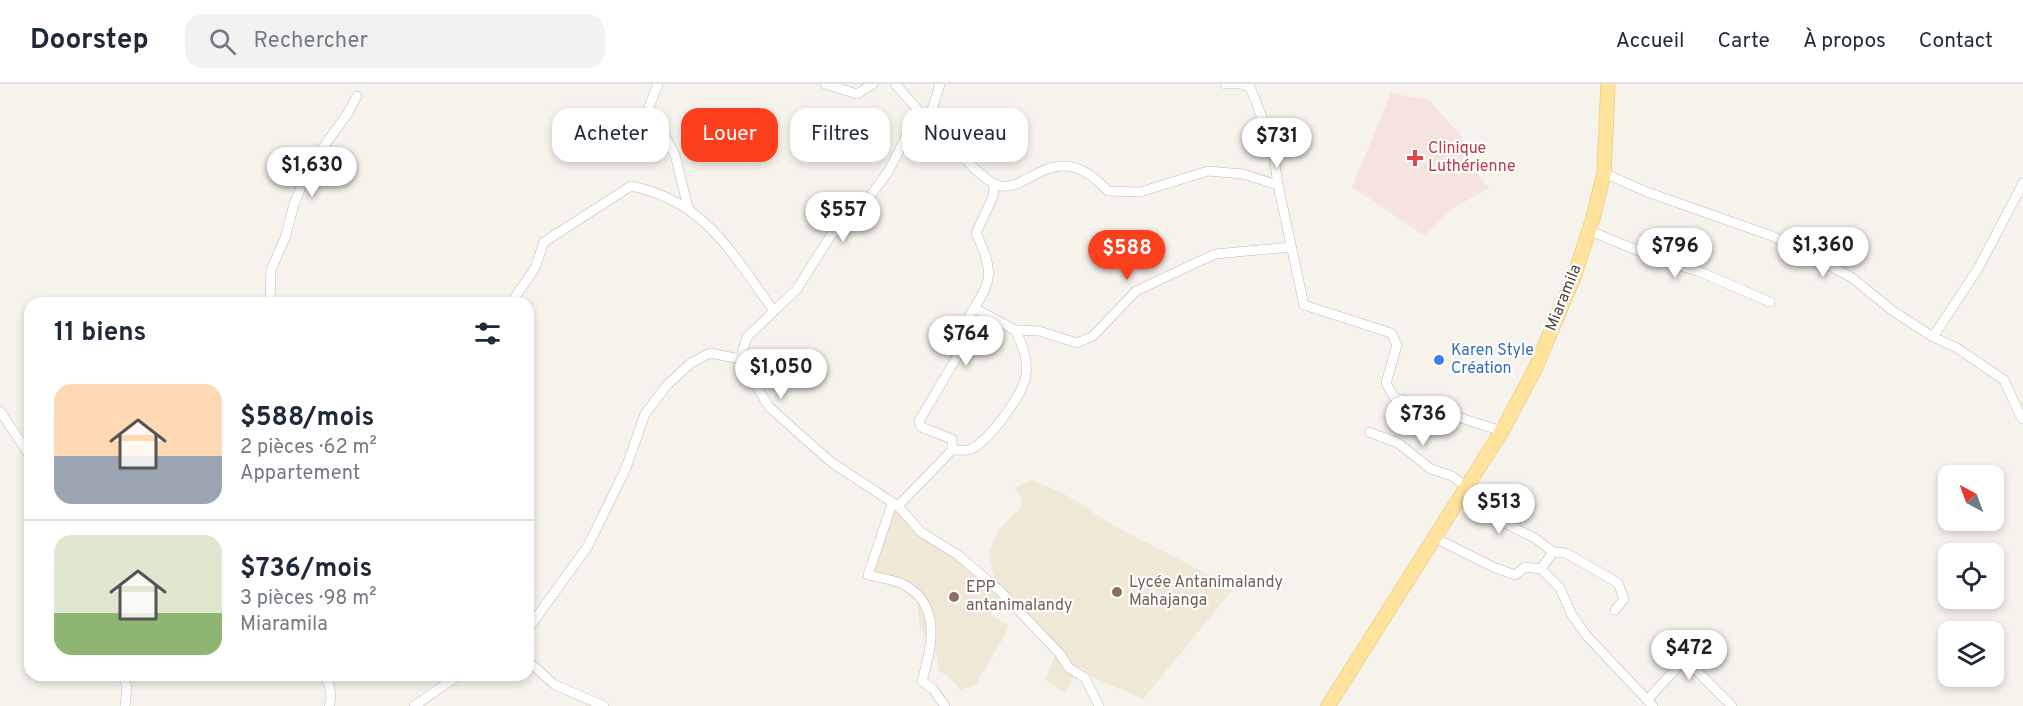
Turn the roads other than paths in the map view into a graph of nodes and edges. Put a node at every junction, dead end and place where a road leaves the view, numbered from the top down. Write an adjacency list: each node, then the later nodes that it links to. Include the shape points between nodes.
1 (658, 84): 18 (street, via 649,107 675,155)
2 (825, 84): 3 (street, via 857,94)
3 (873, 84)
4 (895, 84): 10 (street)
5 (940, 84): 11 (street)
6 (1225, 84): 7 (street)
7 (1240, 84): 17 (street, via 1250,87 1272,143)
8 (1608, 84): 14 (main road, Miaramila)
9 (357, 96): 21 (street, via 311,164 271,270)
10 (919, 108)
11 (931, 108)
12 (902, 144): 25 (street, via 856,215 831,235 796,289)
13 (969, 162): 16 (street)
14 (1604, 173): 19 (main road, Miaramila); 27 (street, via 1772,236 1851,277)
15 (2023, 183): 27 (street, via 1979,267)
16 (994, 184): 17 (street, via 1011,186 1051,166 1071,165 1093,175 1108,191 1140,192 1208,171 1243,174); 24 (street, via 993,197 976,233 989,260 985,293)
17 (1278, 185): 20 (street)
18 (688, 207): 22 (street, via 655,191 631,186 544,242 535,268); 25 (street, via 718,236)
19 (1590, 231): 23 (street); 31 (main road, Miaramila, via 1535,369)
20 (1291, 247): 26 (street, via 1215,254 1136,291 1093,336 1077,343 1039,331); 31 (street, via 1304,305 1391,333 1398,345 1386,383 1394,397)
21 (270, 297)
22 (515, 297)
23 (1770, 302)
24 (974, 308): 26 (street); 34 (street, via 965,323 969,331 964,345 919,421 921,427 952,440)
25 (774, 311): 28 (street, via 747,337)
26 (1015, 330): 34 (street, via 1023,346 1026,374 1022,390 993,429 971,449)
27 (1933, 337): 30 (street, via 1957,348 2004,380)
28 (740, 358): 37 (street, via 769,407 831,462); 42 (street, via 710,353 691,363 667,385 645,414 626,468 588,546)
29 (0, 411): 33 (street)
30 (2022, 419)
31 (1502, 430): 35 (main road, Miaramila)
32 (1369, 432): 35 (street, via 1398,444 1431,469 1452,476)
33 (24, 447)
34 (952, 450): 37 (street)
35 (1465, 486): 36 (main road, Miaramila)
36 (1457, 498): 38 (main road, Miaramila); 39 (street)
37 (895, 505): 53 (street, via 868,575 908,586 929,612 931,642 922,681); 54 (street, via 921,532 958,555 1000,591 1069,668 1084,678)
38 (1433, 537): 40 (street, via 1515,575 1525,567); 55 (main road, Miaramila)
39 (1553, 552): 40 (street); 41 (street, via 1566,553 1618,583 1624,599)
40 (1541, 569): 48 (street, via 1560,588 1586,635)
41 (1615, 610)
42 (534, 621)
43 (534, 667): 52 (street, via 555,685)
44 (125, 681): 49 (street)
45 (329, 681): 50 (street)
46 (452, 681): 47 (street)
47 (429, 702): 51 (street)
48 (1650, 703): 56 (street, via 1685,660)
49 (125, 706)
50 (328, 706)
51 (414, 706)
52 (604, 706)
53 (945, 706)
54 (1100, 706)
55 (1328, 706)
56 (1732, 706)

